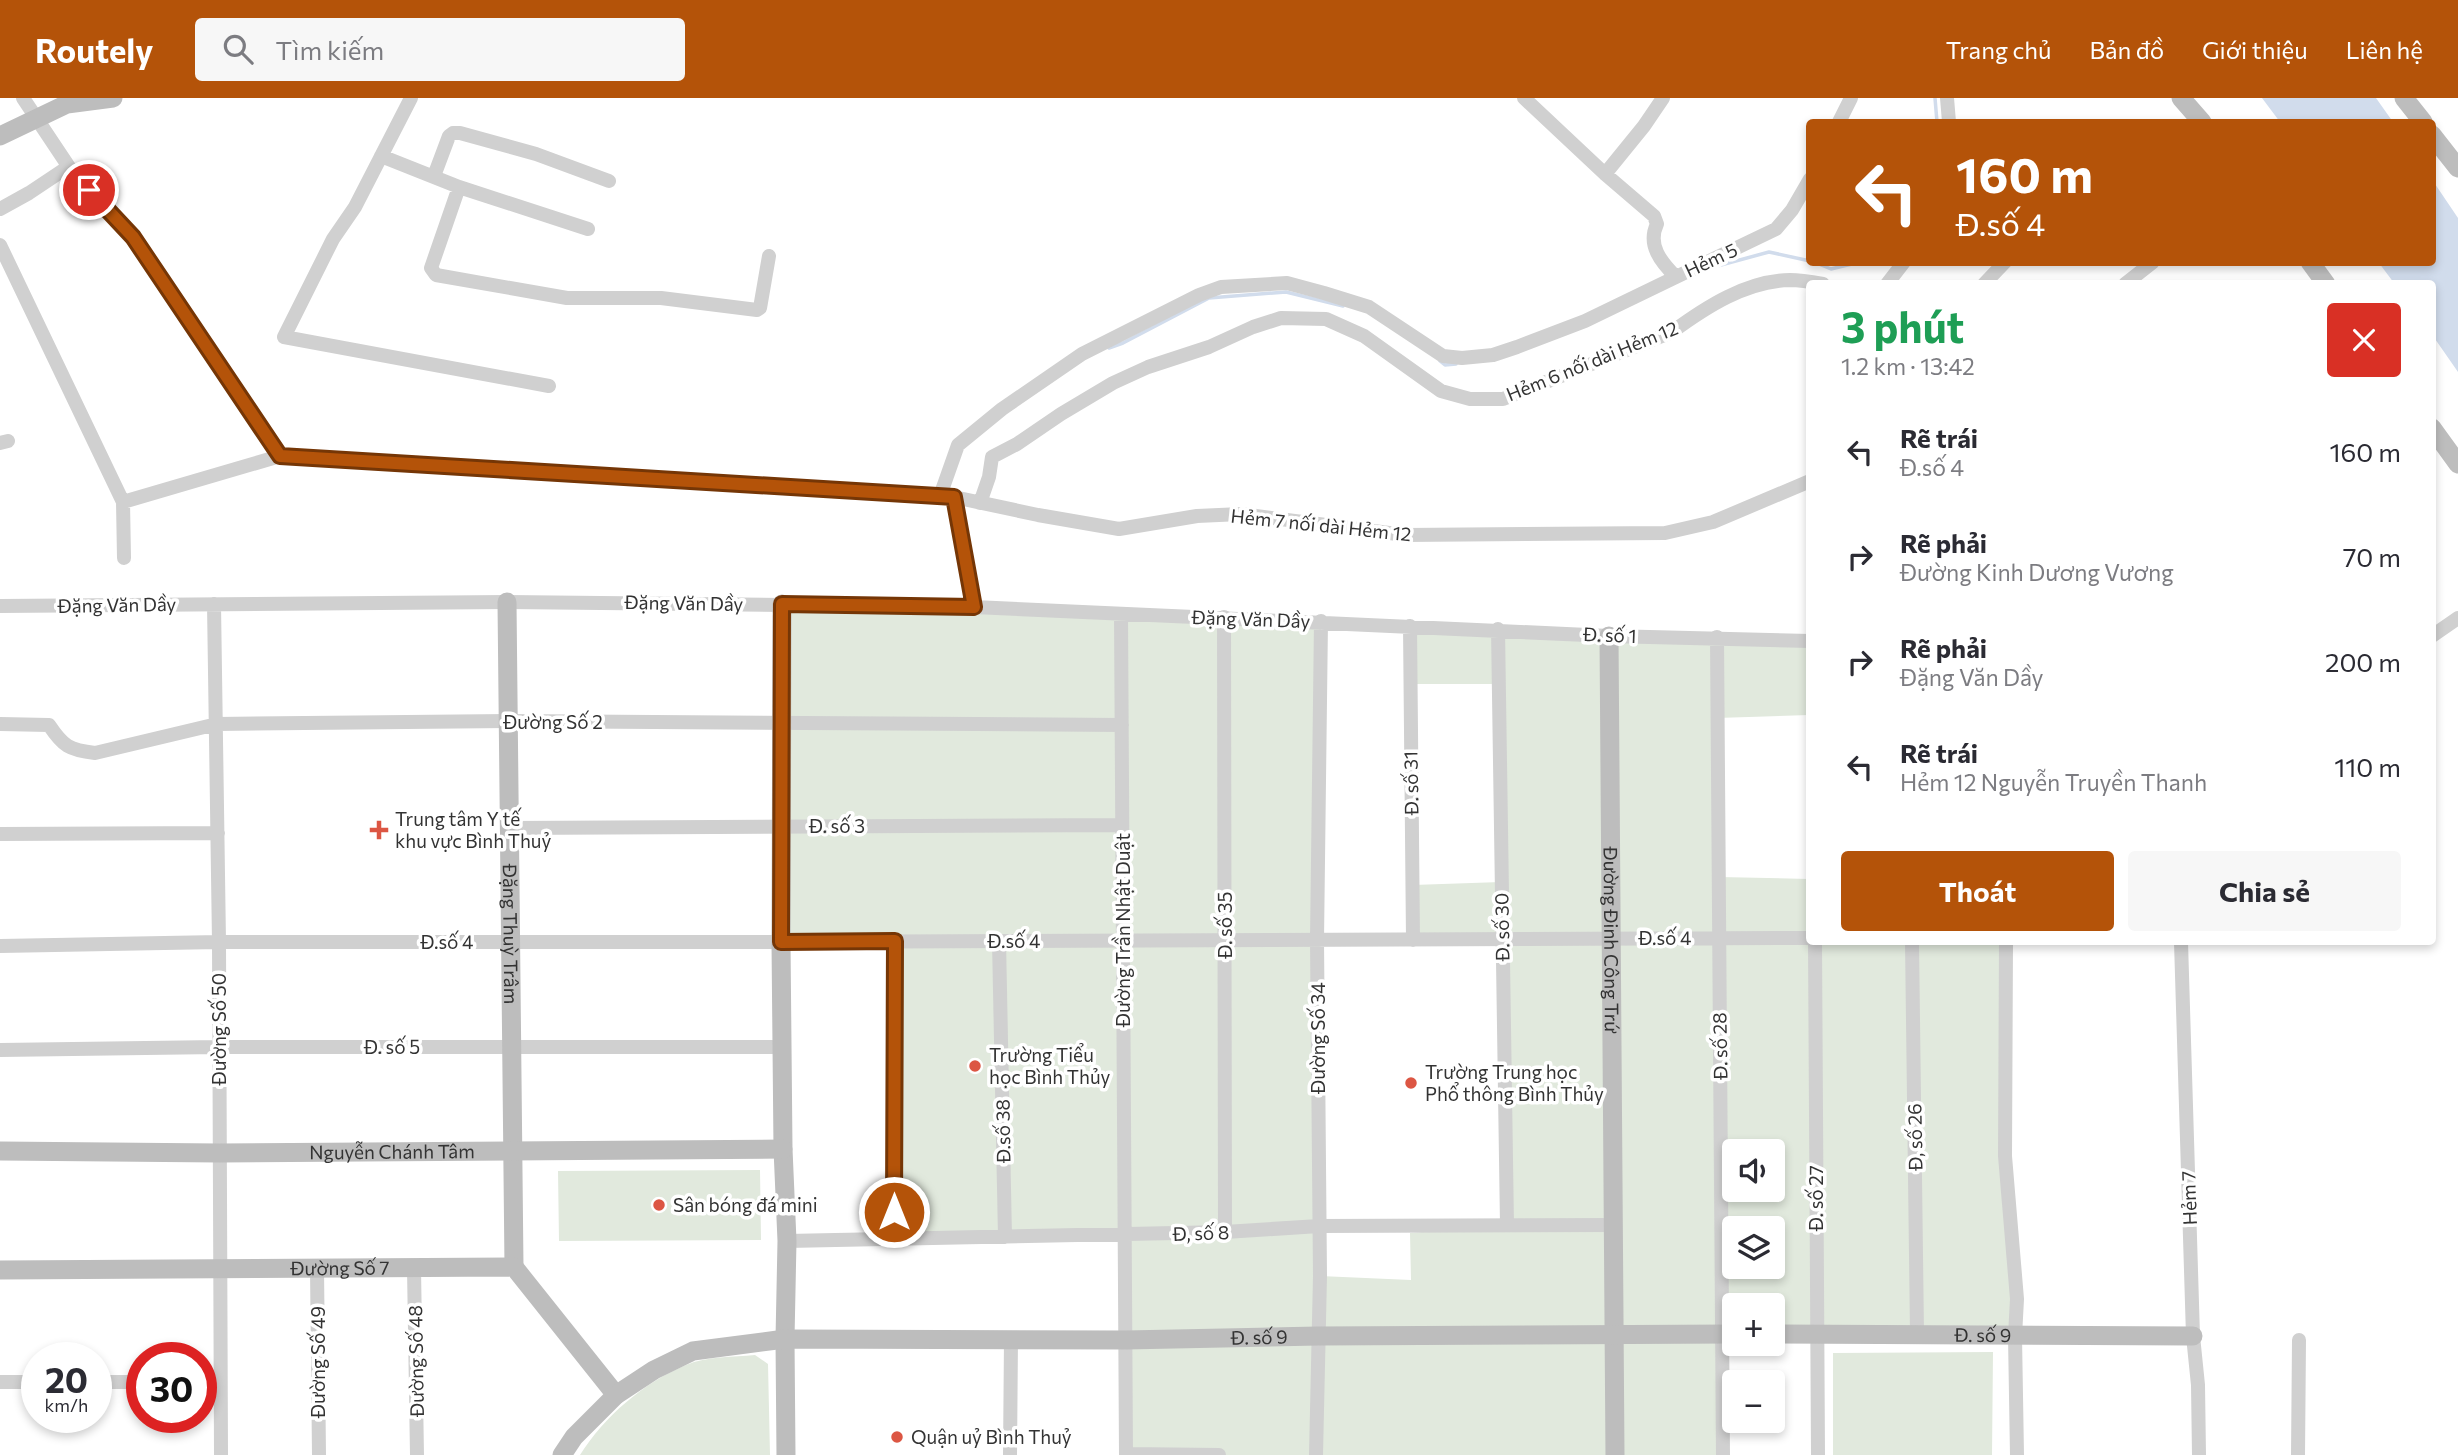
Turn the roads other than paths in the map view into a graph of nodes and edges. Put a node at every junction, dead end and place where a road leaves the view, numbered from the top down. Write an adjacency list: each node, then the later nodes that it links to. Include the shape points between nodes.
1 (23, 98): 10 (street)
2 (113, 98): 10 (street, via 67,104)
3 (411, 98): 17 (street)
4 (1524, 98): 20 (street, Hẻm 5)
5 (1663, 98): 20 (street)
6 (1851, 98): 11 (street)
7 (1947, 98): 12 (street)
8 (2181, 98): 13 (street)
9 (2404, 98): 14 (street)
10 (36, 118): 15 (street); 18 (street)
11 (1840, 119)
12 (1948, 119)
13 (2199, 119)
14 (2421, 119)
15 (0, 136)
16 (2436, 140): 19 (street)
17 (381, 156): 21 (street); 37 (street, via 333,239 285,337)
18 (68, 167): 25 (street); 39 (street, via 133,237)
19 (2458, 168)
20 (1605, 174): 32 (street, Hẻm 5, via 1654,216 1657,224 1652,243)
21 (434, 176): 22 (street, via 449,136 460,133 537,154); 24 (street)
22 (609, 181)
23 (1806, 186): 32 (street, Hẻm 5, via 1776,229)
24 (459, 187): 26 (street); 28 (street, via 431,268 436,275 567,298 661,298 757,310)
25 (0, 209)
26 (588, 229)
27 (0, 245): 43 (street)
28 (769, 256)
29 (1901, 266): 33 (street)
30 (2001, 266): 34 (street)
31 (2148, 266): 35 (street)
32 (1676, 277): 42 (street, via 1585,321 1517,347 1462,358 1443,356 1369,307 1324,293 1287,283 1221,287 1082,355 1002,409 958,445)
33 (1890, 280)
34 (1988, 280)
35 (2130, 280)
36 (1806, 282): 44 (street, Hẻm 6 nối dài Hẻm 12, via 1741,289 1672,332 1503,399 1470,399 1441,391 1364,336 1326,319 1281,318 1148,367 1061,414 992,457)
37 (549, 386)
38 (2436, 434): 40 (street)
39 (280, 456): 42 (street, Hẻm 7 nối dài Hẻm 12); 43 (street, Hẻm 7 nối dài Hẻm 12)
40 (2458, 464)
41 (1806, 483): 44 (street, Hẻm 7 nối dài Hẻm 12, via 1713,522 1665,533 1405,535 1241,514 1119,529)
42 (947, 497): 44 (street, Hẻm 7 nối dài Hẻm 12); 50 (street)
43 (123, 502): 45 (street)
44 (980, 503)
45 (124, 558)
46 (507, 602): 47 (street, Đặng Văn Dầy); 48 (street, Đặng Văn Dầy); 61 (street, Đặng Thuỳ Trâm)
47 (214, 604): 49 (street, Đặng Văn Dầy); 64 (street, Đường Số 50)
48 (782, 604): 50 (street, Đặng Văn Dầy); 62 (street)
49 (0, 606)
50 (974, 607): 51 (street, Đặng Văn Dầy)
51 (1121, 614): 52 (street, Đặng Văn Dầy); 65 (street, Đường Trần Nhật Duật)
52 (1224, 617): 54 (street, Đặng Văn Dầy); 75 (street, Đ. số 35)
53 (2458, 618): 57 (street)
54 (1321, 621): 55 (street, Đặng Văn Dầy); 76 (street, Đường Số 34)
55 (1410, 626): 56 (street, Đ. số 1); 77 (street, Đ. số 31)
56 (1498, 629): 58 (street, Đ. số 1); 74 (street, Đ. số 30)
57 (2436, 633)
58 (1609, 636): 59 (street, Đ. số 1); 71 (street, Đường Đinh Công Trứ)
59 (1717, 637): 60 (street, Đ. số 1); 72 (street, Đ. số 28)
60 (1806, 641)
61 (509, 721): 62 (street, Đường Số 2); 64 (street, Đường Số 2); 68 (street, Đặng Thuỳ Trâm)
62 (782, 723): 65 (street, Đường Số 2); 67 (street)
63 (0, 724): 64 (street, Đường Số 2, via 49,725 68,747 95,753)
64 (217, 724): 69 (street, Đường Số 50)
65 (1122, 725): 66 (street, Đường Trần Nhật Duật)
66 (1122, 825): 67 (street, Đ. số 3); 80 (street, Đường Trần Nhật Duật)
67 (781, 826): 68 (street, Đ. số 3); 83 (street)
68 (509, 828): 82 (street, Đặng Thuỳ Trâm)
69 (218, 833): 70 (street); 81 (street, Đường Số 50)
70 (0, 834)
71 (1611, 938): 72 (street, Đ.số 4); 74 (street, Đ.số 4); 98 (street, Đường Đinh Công Trứ)
72 (1719, 938): 73 (street, Đ.số 4); 110 (street, Đ. số 28)
73 (1806, 938)
74 (1503, 939): 77 (street, Đ.số 4); 97 (street, Đ. số 30)
75 (1225, 940): 76 (street, Đ.số 4); 80 (street, Đ.số 4); 100 (street, Đ. số 35)
76 (1317, 940): 77 (street, Đ.số 4); 99 (street, Đường Số 34)
77 (1413, 940)
78 (895, 941): 79 (street, Đ.số 4); 83 (street, Đ.số 4); 103 (street)
79 (999, 941): 80 (street, Đ.số 4); 102 (street, Đ.số 38)
80 (1123, 941): 101 (street, Đường Trần Nhật Duật)
81 (219, 942): 82 (street, Đ.số 4); 88 (street, Đ.số 4); 89 (street, Đường Số 50)
82 (510, 942): 83 (street, Đ.số 4); 90 (street, Đặng Thuỳ Trâm)
83 (781, 942): 91 (street)
84 (1815, 945): 114 (street, Đ. số 27)
85 (1912, 945): 111 (street, Đ, số 26)
86 (2006, 945): 117 (street, via 2005,1156 2017,1298)
87 (2181, 945): 118 (street, Hẻm 7)
88 (0, 946)
89 (218, 1047): 90 (street, Đ. số 5); 92 (street, Đ. số 5); 96 (street, Đường Số 50)
90 (510, 1047): 91 (street, Đ. số 5); 95 (street, Đặng Thuỳ Trâm)
91 (783, 1047): 93 (street)
92 (0, 1050)
93 (783, 1149): 95 (street, Nguyễn Chánh Tâm); 104 (street)
94 (0, 1151): 96 (street, Nguyễn Chánh Tâm)
95 (511, 1152): 96 (street, Nguyễn Chánh Tâm); 105 (street, Đặng Thuỳ Trâm)
96 (219, 1153): 108 (street, Đường Số 50)
97 (1507, 1225): 98 (street, Đ, số 8); 99 (street, Đ, số 8)
98 (1614, 1225): 115 (street, Đường Đinh Công Trứ)
99 (1319, 1226): 100 (street, Đ, số 8); 116 (street, Đường Số 34)
100 (1225, 1232): 101 (street, Đ, số 8)
101 (1125, 1235): 102 (street, Đ, số 8); 121 (street, Đường Trần Nhật Duật)
102 (1006, 1237): 103 (street, Đ, số 8)
103 (894, 1239): 104 (street, Đ, số 8)
104 (787, 1241): 120 (street)
105 (514, 1267): 107 (street, Đường Số 7); 127 (street)
106 (317, 1268): 107 (street, Đường Số 7); 108 (street, Đường Số 7); 130 (street, Đường Số 49)
107 (414, 1268): 131 (street, Đường Số 48)
108 (220, 1269): 109 (street, Đường Số 7); 126 (street, Đường Số 50)
109 (0, 1270)
110 (1727, 1293)
111 (1917, 1333): 114 (street, Đ. số 9); 117 (street, Đ. số 9)
112 (1722, 1334): 115 (street, Đ. số 9)
113 (1785, 1334): 114 (street, Đ. số 9)
114 (1817, 1334): 139 (street, Đ. số 27)
115 (1615, 1335): 116 (street, Đ. số 9); 137 (street, Đường Đinh Công Trứ)
116 (1318, 1336): 121 (street, Đ. số 9); 136 (street, Đường Số 34)
117 (2015, 1336): 118 (street, Đ. số 9); 140 (street)
118 (2193, 1336): 141 (street, Hẻm 7)
119 (1011, 1338): 120 (street, Đ. số 9); 121 (street, Đ. số 9); 134 (street)
120 (785, 1339): 127 (street, Đ. số 9, via 693,1351); 133 (street)
121 (1125, 1340): 128 (street, Đường Trần Nhật Duật)
122 (2299, 1340): 142 (street)
123 (1727, 1356): 138 (street, Đ. số 28)
124 (0, 1382): 125 (street)
125 (21, 1382)
126 (220, 1382): 129 (street, Đường Số 50)
127 (616, 1395): 132 (street, Đ. số 9)
128 (1126, 1454): 135 (street)
129 (221, 1455)
130 (319, 1455)
131 (417, 1455)
132 (562, 1455)
133 (786, 1455)
134 (1010, 1455)
135 (1219, 1455)
136 (1316, 1455)
137 (1615, 1455)
138 (1723, 1455)
139 (1818, 1455)
140 (2017, 1455)
141 (2199, 1455)
142 (2298, 1455)

